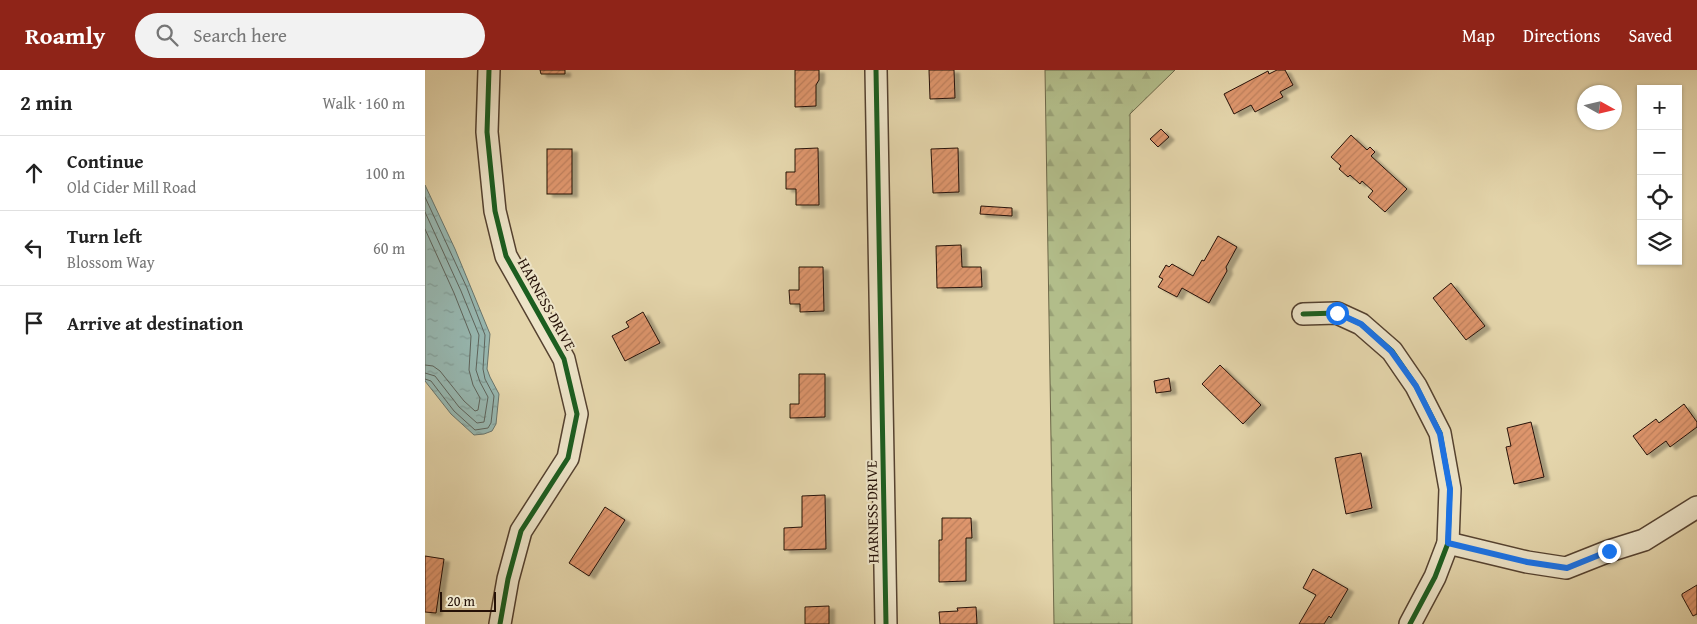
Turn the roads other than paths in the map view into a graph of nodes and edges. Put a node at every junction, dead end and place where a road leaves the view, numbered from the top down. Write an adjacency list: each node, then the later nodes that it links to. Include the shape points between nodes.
1 (489, 70): 6 (street, HARNESS DRIVE, via 487,132 495,211 506,256 564,358 577,414 568,458 521,531)
2 (877, 70): 7 (street, HARNESS DRIVE)
3 (1303, 314): 5 (street, via 1337,313 1361,324 1391,351 1416,386 1440,434 1450,489)
4 (1697, 507): 5 (street, via 1644,540 1567,568)
5 (1448, 543): 8 (street, via 1435,577)
6 (500, 624)
7 (887, 624)
8 (1410, 624)

